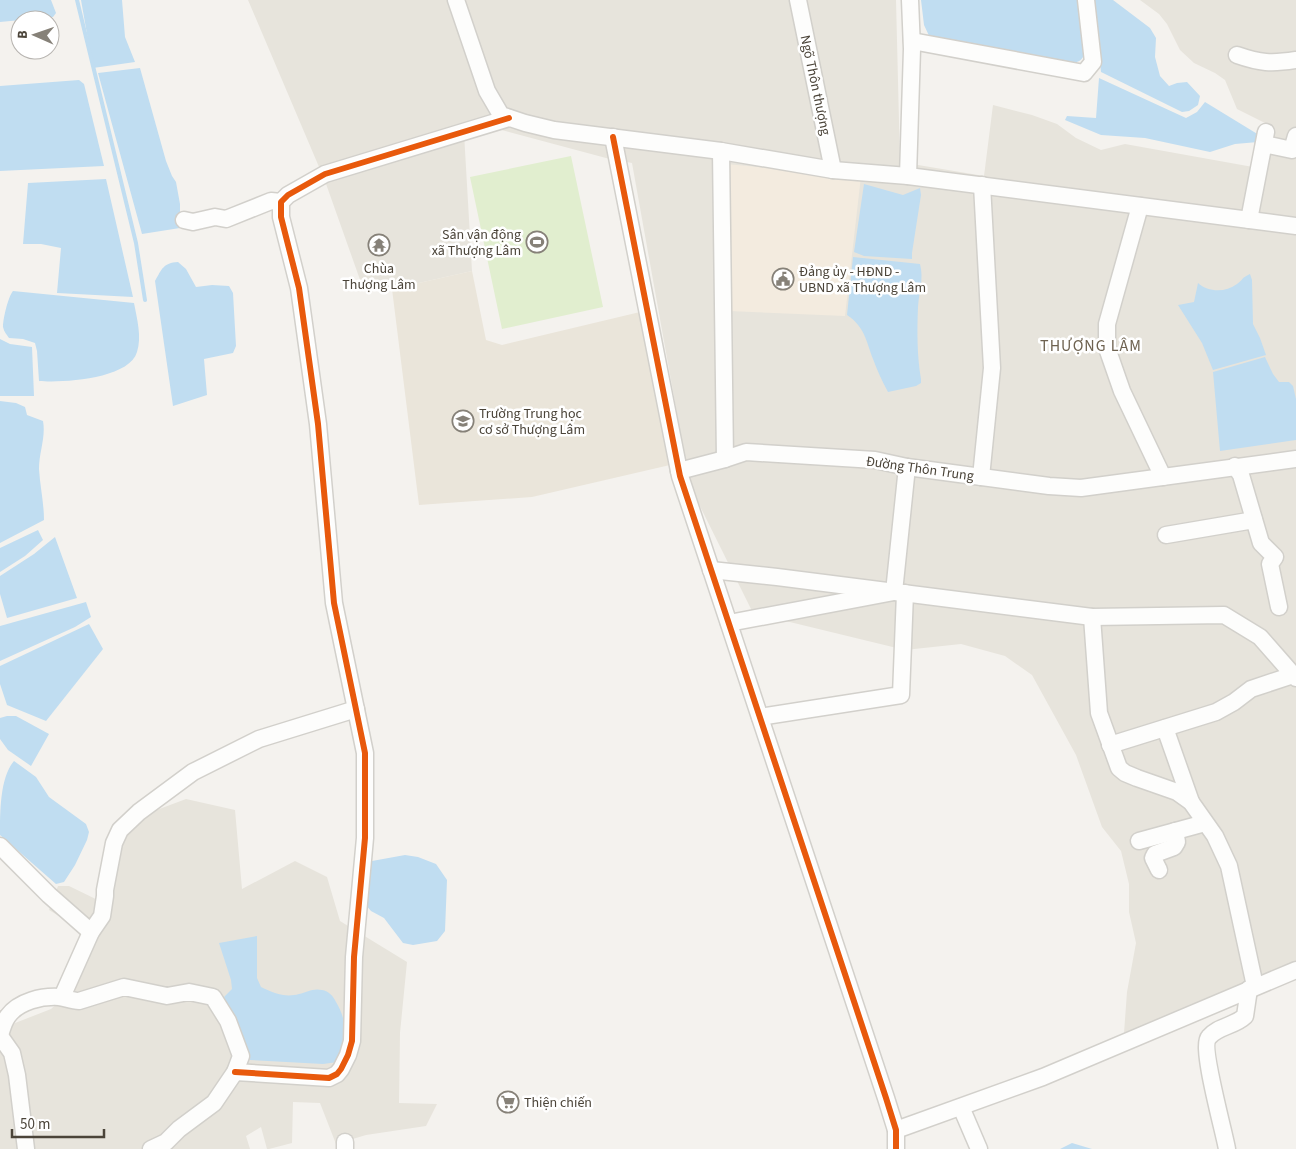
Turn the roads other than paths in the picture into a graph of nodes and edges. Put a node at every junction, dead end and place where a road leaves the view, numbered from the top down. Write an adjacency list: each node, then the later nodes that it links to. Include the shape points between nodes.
1 (456, 0): 8 (street, via 487,91 501,115)
2 (798, 0): 12 (street, Ngõ Thôn thượng)
3 (910, 0): 5 (street)
4 (1086, 0): 5 (street, via 1093,62 1084,73)
5 (912, 41): 13 (street)
6 (1237, 55): 7 (street, via 1259,62)
7 (1296, 60)
8 (509, 118): 10 (street, via 554,130); 15 (street, via 325,174 288,195)
9 (1296, 136): 18 (street, via 1292,150 1265,138)
10 (613, 137): 11 (street); 24 (street)
11 (721, 151): 12 (street); 20 (street)
12 (833, 170): 13 (street)
13 (908, 176): 14 (street)
14 (982, 185): 16 (street); 25 (street, via 992,368)
15 (282, 202): 17 (street, via 271,201 226,219); 35 (street, via 281,217 299,288 318,424 334,603)
16 (1140, 206): 18 (street); 26 (street, via 1107,324 1107,348 1122,391)
17 (184, 220)
18 (1249, 220): 19 (street)
19 (1296, 226)
20 (725, 459): 23 (street, Đường Thôn Trung, via 746,452 875,460); 24 (street, Đường Thôn Trung)
21 (1296, 459): 22 (street, Đường Thôn Trung)
22 (1235, 466): 26 (street, Đường Thôn Trung); 27 (street)
23 (906, 467): 25 (street, Đường Thôn Trung); 30 (street)
24 (679, 471): 29 (street)
25 (980, 477): 26 (street, Đường Thôn Trung, via 1081,488)
26 (1163, 477)
27 (1254, 520): 28 (street); 31 (street, via 1261,543 1275,557 1270,564)
28 (1166, 535)
29 (711, 570): 30 (street); 33 (street)
30 (899, 593): 32 (street); 33 (street); 36 (street, via 901,695)
31 (1279, 607)
32 (1092, 617): 34 (street, via 1224,615 1260,637); 38 (street, via 1099,713)
33 (728, 623): 36 (street)
34 (1295, 676): 37 (street, via 1251,689 1216,712)
35 (356, 709): 45 (street, via 259,739 193,772 139,812 120,830 114,843 102,916); 50 (street, via 365,753 365,838 354,957 352,1041 348,1055 337,1074 329,1078)
36 (760, 717): 52 (street)
37 (1165, 728): 38 (street); 39 (street)
38 (1110, 745): 39 (street, via 1119,768 1125,773 1176,792)
39 (1190, 802): 40 (street)
40 (1205, 823): 41 (street); 47 (street, via 1229,866)
41 (1175, 831): 42 (street); 44 (street, via 1177,842 1174,847 1155,854 1153,858)
42 (1139, 841)
43 (0, 846): 45 (street)
44 (1159, 870)
45 (91, 932): 48 (street)
46 (1296, 970): 47 (street)
47 (1252, 988): 51 (street, via 1043,1077); 57 (street, via 1245,1016 1208,1037 1206,1043)
48 (62, 997): 49 (street, via 41,997 19,1006 8,1016); 50 (street, via 79,1001 124,987 167,996 188,992 213,997 228,1021 241,1056)
49 (0, 1035): 53 (street, via 12,1053)
50 (235, 1072): 54 (street, via 214,1103 166,1142)
51 (961, 1107): 52 (street); 56 (street)
52 (896, 1130): 55 (street)
53 (26, 1149)
54 (151, 1149)
55 (896, 1149)
56 (979, 1149)
57 (1228, 1149)

